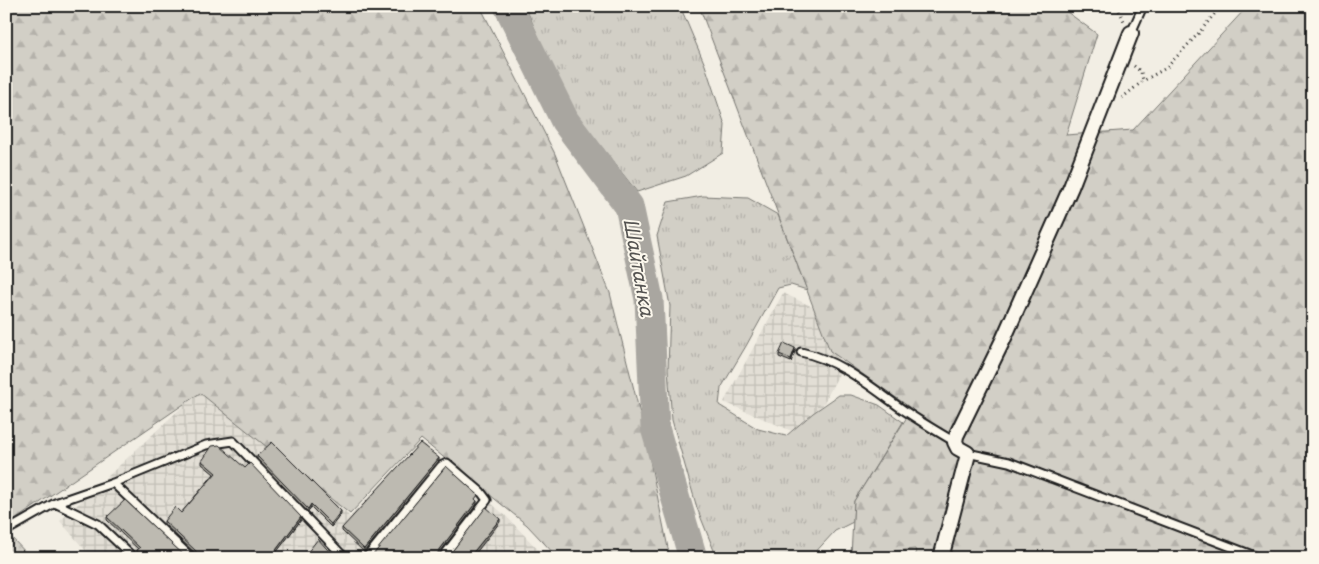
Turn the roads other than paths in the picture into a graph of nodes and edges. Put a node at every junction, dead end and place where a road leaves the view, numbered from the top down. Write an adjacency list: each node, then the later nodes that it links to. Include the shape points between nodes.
1 (1142, 6): 2 (lane)
2 (1131, 33): 4 (street, via 1059,213)
3 (802, 352): 4 (lane, via 851,372)
4 (955, 442): 5 (street)
5 (967, 453): 14 (street); 15 (lane, via 1010,462)
6 (112, 483): 7 (lane); 10 (lane); 11 (lane, via 206,445 233,441)
7 (55, 503): 8 (lane); 9 (lane, via 98,524)
8 (6, 531)
9 (134, 558)
10 (192, 558)
11 (345, 558)
12 (366, 558): 13 (lane, via 441,466 447,463 487,500)
13 (442, 558)
14 (940, 558)
15 (1260, 558)

